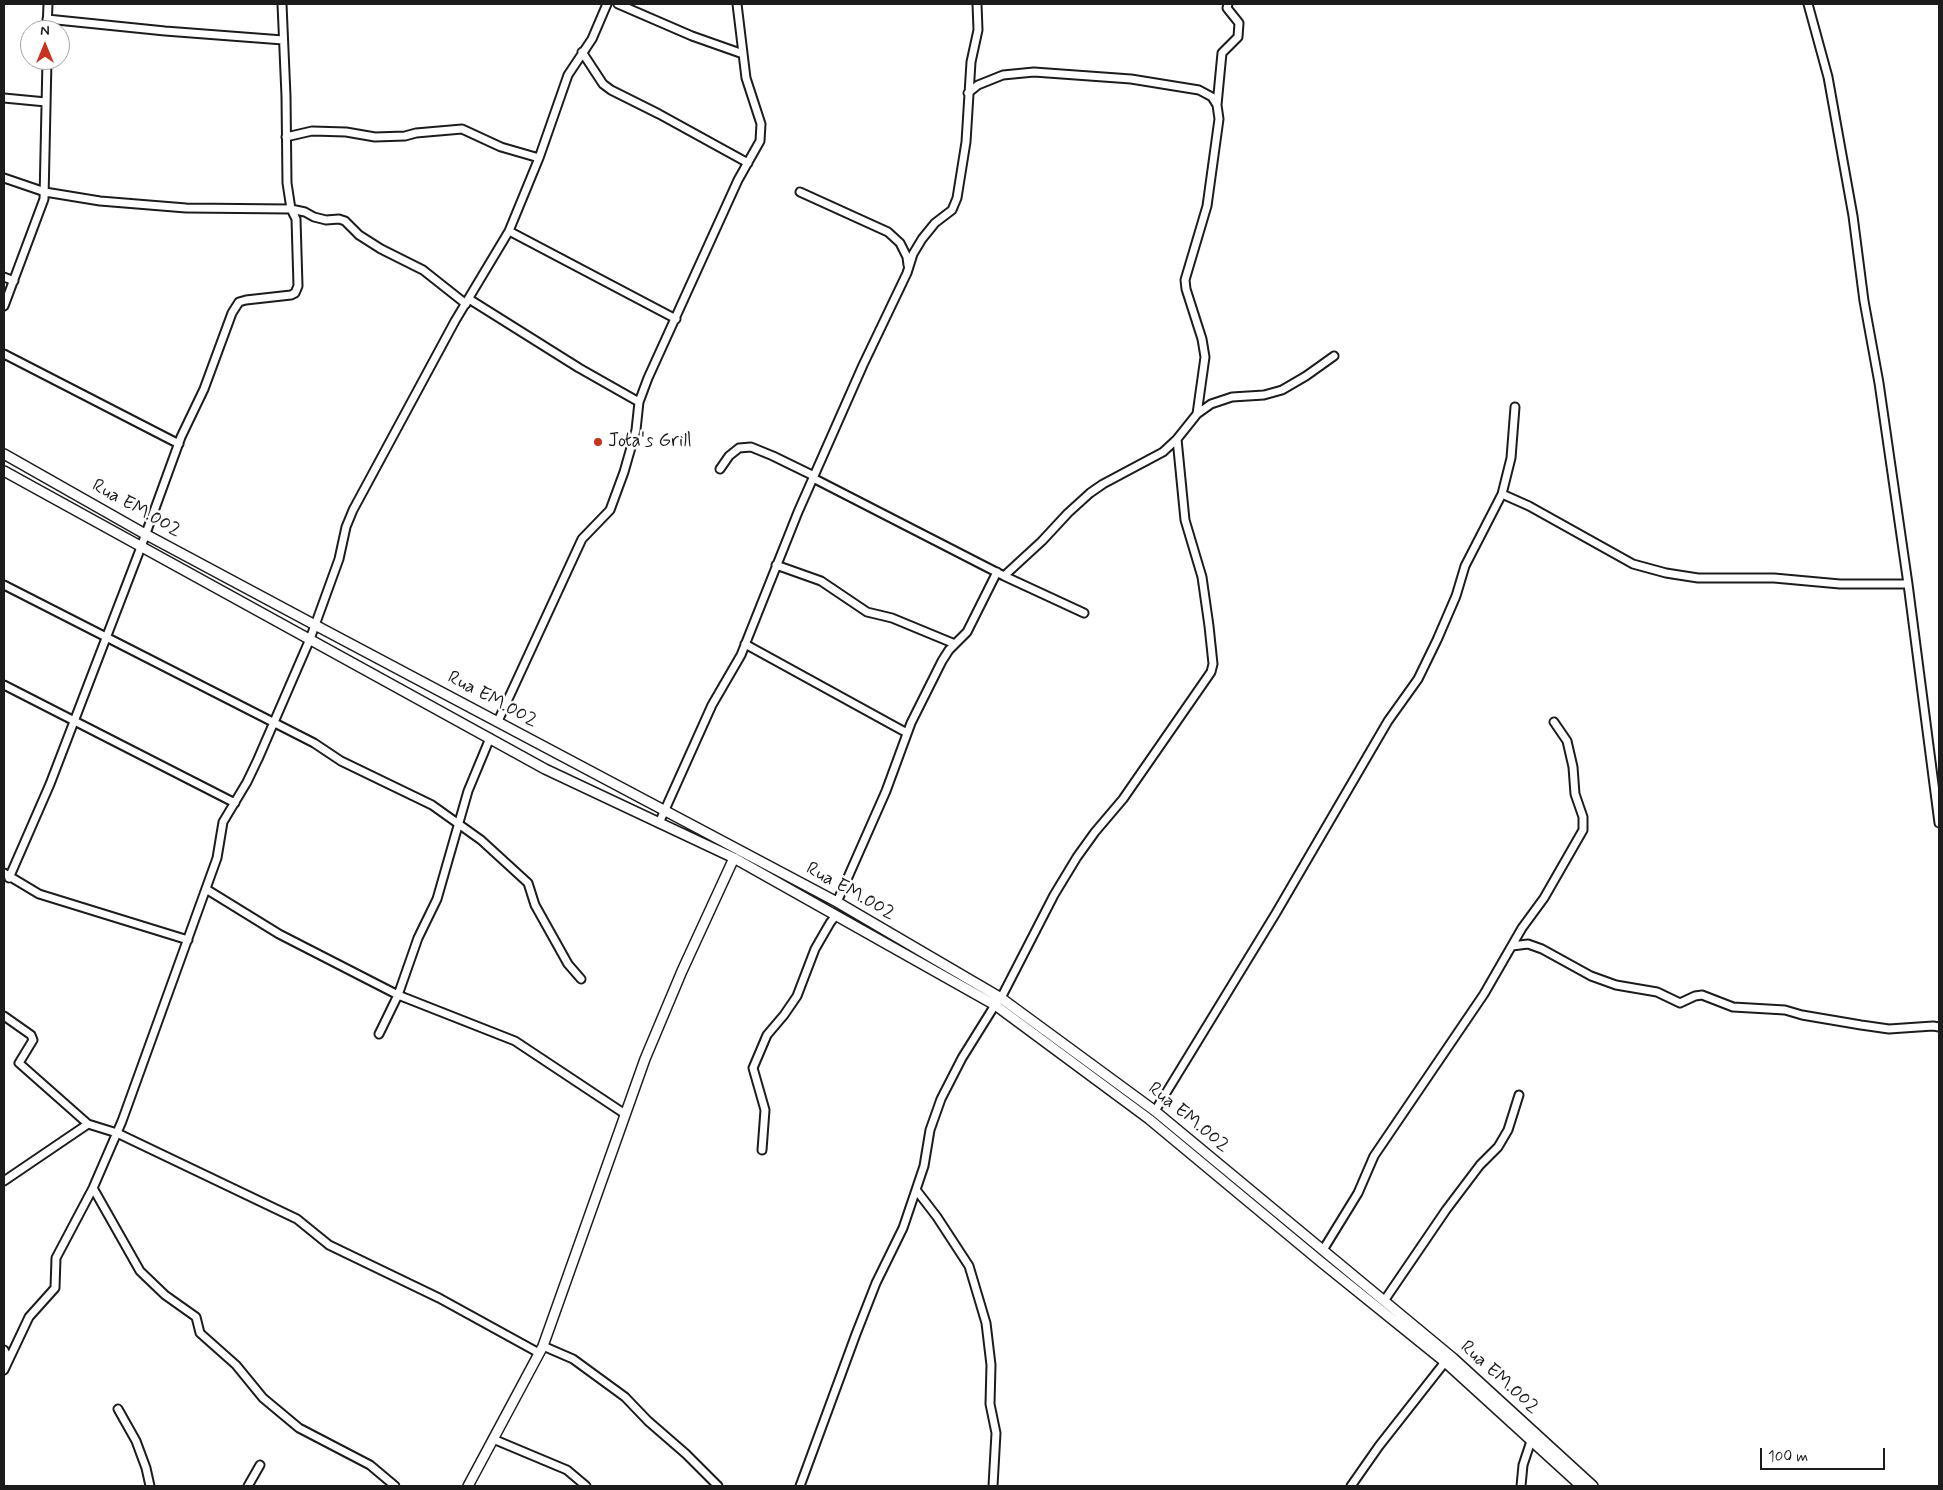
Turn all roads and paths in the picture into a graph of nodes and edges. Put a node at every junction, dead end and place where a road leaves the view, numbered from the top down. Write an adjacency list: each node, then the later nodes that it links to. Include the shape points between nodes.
1 (48, 4): 9 (street)
2 (282, 4): 10 (street)
3 (607, 4): 11 (street, via 592,39)
4 (618, 4): 12 (street)
5 (737, 4): 12 (street)
6 (977, 4): 14 (street, via 978,30 970,62)
7 (1228, 4): 17 (street, via 1227,8 1239,23 1238,38 1222,54)
8 (1808, 4): 48 (street, via 1828,78 1853,216)
9 (47, 19): 10 (street)
10 (283, 40): 18 (street)
11 (582, 52): 19 (street, via 568,75); 20 (street, via 603,84 611,90)
12 (743, 54): 20 (street, via 746,78 762,124 760,141)
13 (47, 70): 16 (street)
14 (968, 93): 17 (street, via 978,85 1003,75 1034,72 1078,74 1198,90 1212,97); 26 (street, via 966,142 957,198 952,210 922,238)
15 (4, 98): 16 (street)
16 (46, 102): 22 (street)
17 (1217, 105): 36 (street, via 1219,119 1207,206 1185,280 1205,357)
18 (286, 137): 19 (street, via 312,131 375,137 462,130 501,147); 24 (street)
19 (540, 158): 25 (street)
20 (748, 163): 31 (street)
21 (4, 178): 22 (street)
22 (44, 192): 24 (street, via 100,202 186,208); 28 (street)
23 (800, 192): 26 (street, via 888,232 900,243)
24 (291, 209): 29 (street, via 326,220 345,222 359,235 423,270); 38 (street, via 296,219 297,234 298,286 295,293 239,302)
25 (509, 231): 29 (street); 31 (street)
26 (909, 267): 42 (street)
27 (4, 277): 28 (street)
28 (14, 281): 30 (street)
29 (468, 301): 34 (street); 51 (street, via 353,510)
30 (4, 306)
31 (676, 319): 34 (street)
32 (4, 354): 38 (street)
33 (1334, 356): 36 (street, via 1282,390 1232,397 1211,404)
34 (639, 402): 58 (street, via 636,430 610,510 582,539)
35 (1514, 407): 43 (street, via 1511,458)
36 (1197, 414): 37 (street)
37 (1177, 439): 47 (street, via 1163,452 1090,492 1042,541); 77 (street, via 1185,520 1202,577 1213,664 1211,672 1128,792 1077,856)
38 (179, 444): 44 (street)
39 (4, 454): 44 (street, Rua EM.002)
40 (720, 469): 42 (street, via 739,448 750,447)
41 (4, 471): 45 (street, Rua EM.002)
42 (813, 477): 46 (street); 47 (street)
43 (1502, 494): 48 (street, via 1633,564 1666,573 1698,578); 83 (street, via 1465,566 1456,596 1418,679 1388,721)
44 (145, 534): 45 (street); 51 (street, Rua EM.002)
45 (141, 547): 52 (street); 53 (street, Rua EM.002)
46 (776, 565): 54 (street); 55 (street, via 821,581 867,612 892,618)
47 (1001, 574): 50 (street); 55 (street, via 967,632)
48 (1908, 584): 66 (street)
49 (4, 585): 52 (street)
50 (1084, 614)
51 (315, 625): 53 (street); 58 (street, Rua EM.002)
52 (106, 637): 57 (street); 59 (street)
53 (310, 639): 59 (street); 62 (street, Rua EM.002)
54 (745, 644): 61 (street); 64 (street, via 712,705)
55 (955, 644): 61 (street, via 942,661)
56 (4, 684): 57 (street)
57 (74, 720): 63 (street); 69 (street, via 50,784)
58 (498, 721): 64 (street, Rua EM.002)
59 (274, 722): 63 (street); 67 (street, via 432,805)
60 (1554, 722): 74 (street, via 1567,741 1575,794 1584,817 1583,830)
61 (907, 733): 71 (street, via 886,791)
62 (490, 738): 65 (street, Rua EM.002, via 545,769); 67 (street, via 468,791)
63 (235, 803): 70 (street, via 223,822 217,858)
64 (665, 811): 65 (street); 71 (street, Rua EM.002)
65 (659, 823): 68 (street, Rua EM.002)
66 (1939, 823)
67 (459, 824): 75 (street, via 528,883 535,905); 76 (street, via 437,898 418,938)
68 (734, 858): 72 (street, Rua EM.002); 84 (street, via 682,971)
69 (7, 876): 73 (street, via 39,894)
70 (206, 889): 73 (street); 76 (street, via 280,934)
71 (837, 902): 77 (street, Rua EM.002)
72 (836, 915): 78 (street, Rua EM.002); 87 (street, via 816,949 796,996 767,1035 753,1068 765,1110)
73 (188, 940): 86 (street)
74 (1512, 946): 80 (street, via 1528,944 1591,976 1616,985 1657,992 1680,1003 1702,995 1733,1007 1785,1010 1889,1029); 91 (street, via 1484,994 1374,1156 1358,1193)
75 (580, 979)
76 (398, 995): 81 (street); 84 (street, via 516,1041)
77 (1001, 998): 78 (street); 83 (street, Rua EM.002)
78 (995, 1005): 90 (street, via 941,1099 930,1130); 96 (street, Rua EM.002, via 1149,1119)
79 (4, 1016): 85 (street, via 32,1035 33,1040 19,1063)
80 (1939, 1027)
81 (379, 1034)
82 (1519, 1095): 92 (street, via 1508,1130 1498,1147 1446,1210)
83 (1155, 1111): 91 (street, Rua EM.002)
84 (625, 1114): 94 (street)
85 (88, 1124): 86 (street); 88 (street)
86 (118, 1133): 89 (street); 94 (street, via 297,1219 329,1244)
87 (762, 1150)
88 (4, 1181)
89 (93, 1188): 95 (street, via 56,1258 55,1288 29,1317); 104 (street, via 140,1271 165,1295 196,1317 200,1333 236,1365 263,1398 299,1428 370,1464)
90 (917, 1191): 108 (street, via 876,1283); 109 (street, via 969,1266 984,1315 990,1343 990,1404 996,1433)
91 (1323, 1250): 92 (street, Rua EM.002)
92 (1384, 1301): 113 (street, Rua EM.002, via 1454,1358)
93 (4, 1350): 95 (street)
94 (541, 1350): 99 (street); 107 (street, via 573,1359 625,1397)
95 (9, 1359): 97 (street)
96 (1445, 1362): 100 (street, Rua EM.002); 110 (street)
97 (4, 1370)
98 (118, 1409): 102 (street, via 136,1441)
99 (493, 1439): 105 (street); 106 (street, via 567,1470)
100 (1531, 1441): 111 (street, via 1523,1465); 112 (street, Rua EM.002)
101 (260, 1465): 103 (street)
102 (150, 1486)
103 (248, 1486)
104 (395, 1486)
105 (468, 1486)
106 (586, 1486)
107 (718, 1486)
108 (800, 1486)
109 (993, 1486)
110 (1351, 1486)
111 (1521, 1486)
112 (1582, 1486)
113 (1593, 1486)

